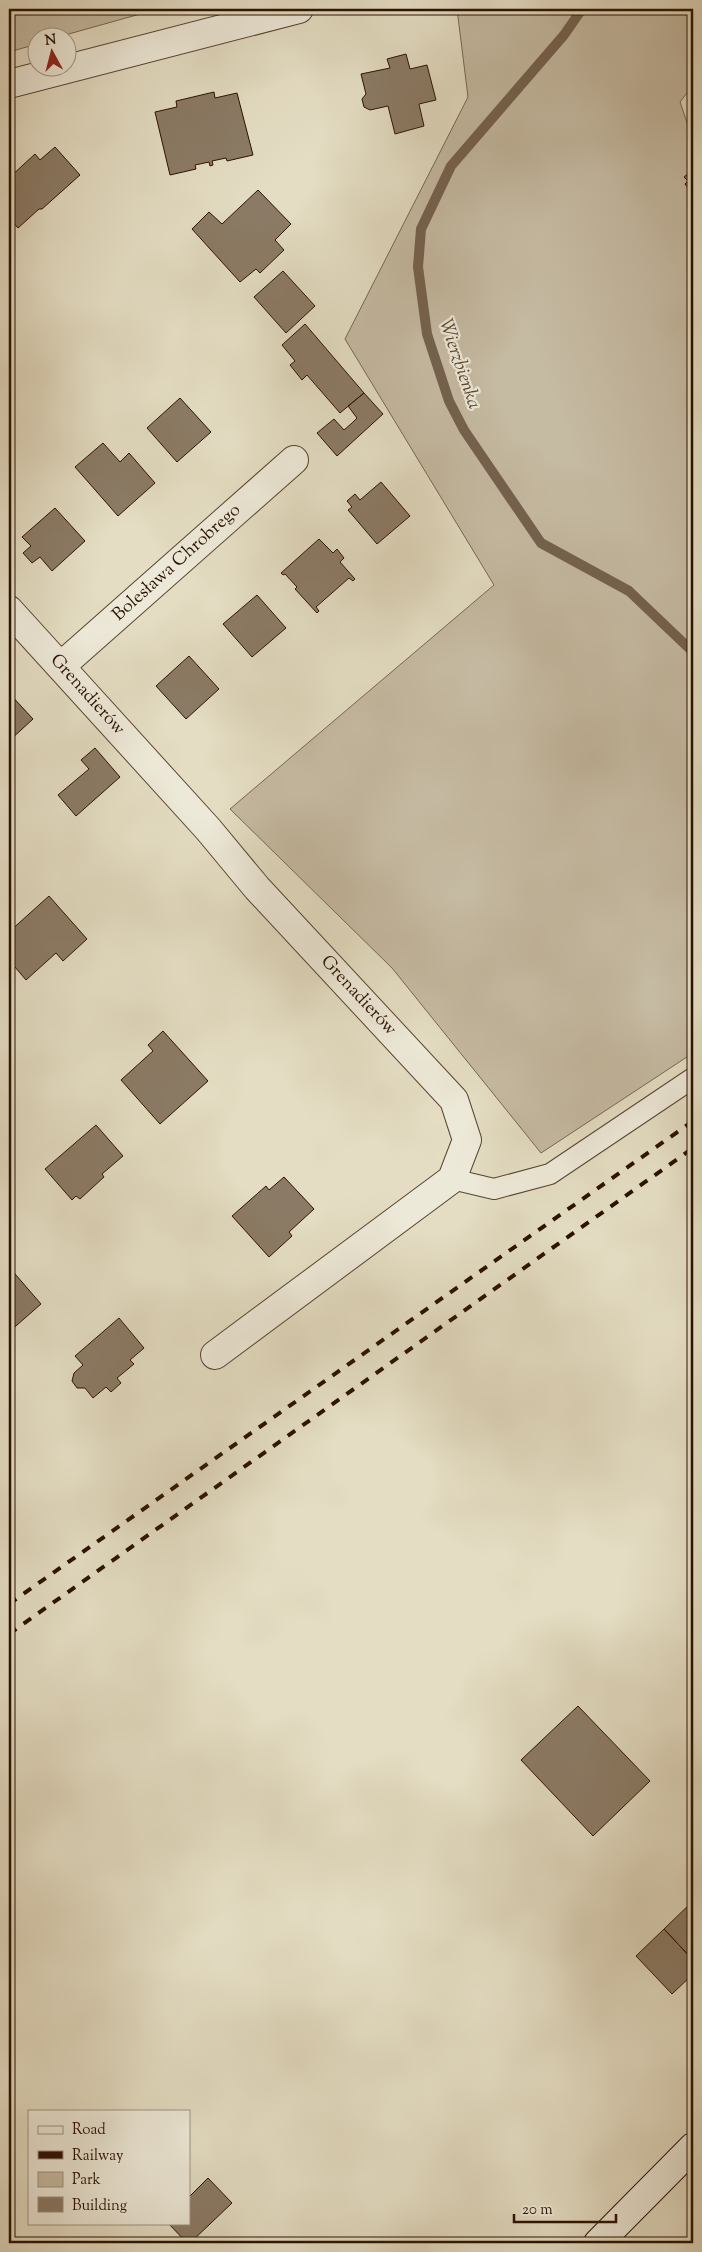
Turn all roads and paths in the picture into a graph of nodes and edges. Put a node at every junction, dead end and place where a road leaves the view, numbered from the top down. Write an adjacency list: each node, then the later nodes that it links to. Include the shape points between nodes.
1 (299, 9): 2 (street)
2 (9, 84)
3 (294, 460): 5 (street, Bolesława Chrobrego)
4 (9, 610): 5 (street, Grenadierów)
5 (61, 666): 7 (street, Grenadierów, via 208,829 256,888 454,1100 467,1140)
6 (693, 1078): 7 (lane, via 550,1174 494,1189)
7 (452, 1179): 8 (street)
8 (215, 1355)
9 (693, 2147): 10 (street)
10 (598, 2243)

